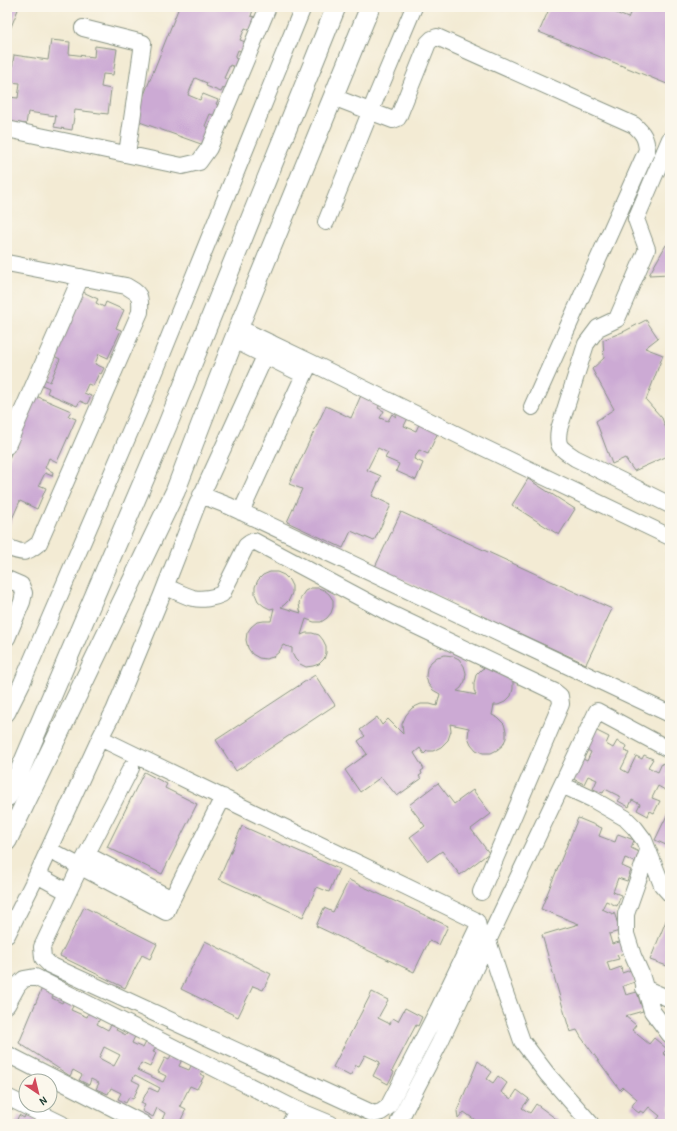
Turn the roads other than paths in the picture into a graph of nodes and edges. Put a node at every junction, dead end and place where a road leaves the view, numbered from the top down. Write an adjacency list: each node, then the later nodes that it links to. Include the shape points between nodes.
1 (268, 7): 11 (street, via 209,148 199,162 182,166)
2 (303, 7): 28 (street, via 144,399)
3 (336, 7): 34 (street, via 167,426)
4 (370, 7): 7 (street)
5 (414, 7): 8 (street)
6 (83, 28): 11 (street, via 143,43)
7 (333, 98): 8 (street); 15 (street)
8 (371, 111): 12 (street); 18 (street, via 393,120 398,118 428,43 437,37 634,126 646,140 647,150)
9 (7, 129): 11 (street)
10 (670, 139): 21 (street, via 636,219 647,249 617,319 598,328 586,344 557,439 561,448 575,458)
11 (127, 154)
12 (326, 222)
13 (7, 263): 14 (street)
14 (81, 277): 19 (street); 24 (street, via 126,286 138,293 141,302 140,312 40,542 30,551 18,552)
15 (236, 334): 16 (street); 36 (street, via 175,492)
16 (269, 349): 17 (street); 20 (street)
17 (308, 368): 22 (street); 23 (street, via 472,442)
18 (532, 408)
19 (7, 446)
20 (201, 495): 22 (street); 26 (street)
21 (670, 505)
22 (242, 512): 29 (street)
23 (670, 537)
24 (7, 547)
25 (7, 579): 27 (street, via 21,585 24,593)
26 (166, 587): 30 (street, via 114,711); 42 (street, via 193,598 217,597 222,594 246,546 254,541 389,613 560,696 561,704)
27 (7, 638)
28 (7, 713)
29 (670, 714)
30 (100, 738): 35 (street); 37 (street)
31 (670, 750): 33 (street, via 597,711)
32 (131, 768): 39 (street)
33 (562, 784): 38 (street, via 625,818 644,840); 45 (street)
34 (7, 797)
35 (223, 797): 39 (street, via 166,912); 41 (street, via 477,922 478,927 438,1010 388,1107 381,1112 374,1114 50,965 43,958 42,947)
36 (7, 840)
37 (48, 850): 39 (street); 40 (street)
38 (648, 851): 43 (street, via 662,885); 46 (street, via 626,914 626,934)
39 (84, 861): 41 (street)
40 (37, 875): 41 (street); 44 (street)
41 (68, 892)
42 (480, 892)
43 (670, 894)
44 (7, 936)
45 (488, 941): 56 (street); 57 (street, via 522,1041)
46 (644, 988): 47 (street); 49 (street, via 652,1011)
47 (670, 999)
48 (7, 1005): 52 (street, via 18,985 24,979 35,976)
49 (670, 1035)
50 (7, 1054): 54 (street)
51 (7, 1097): 53 (street)
52 (294, 1117): 55 (street)
53 (62, 1124)
54 (144, 1124)
55 (331, 1124)
56 (399, 1124)
57 (591, 1124)

